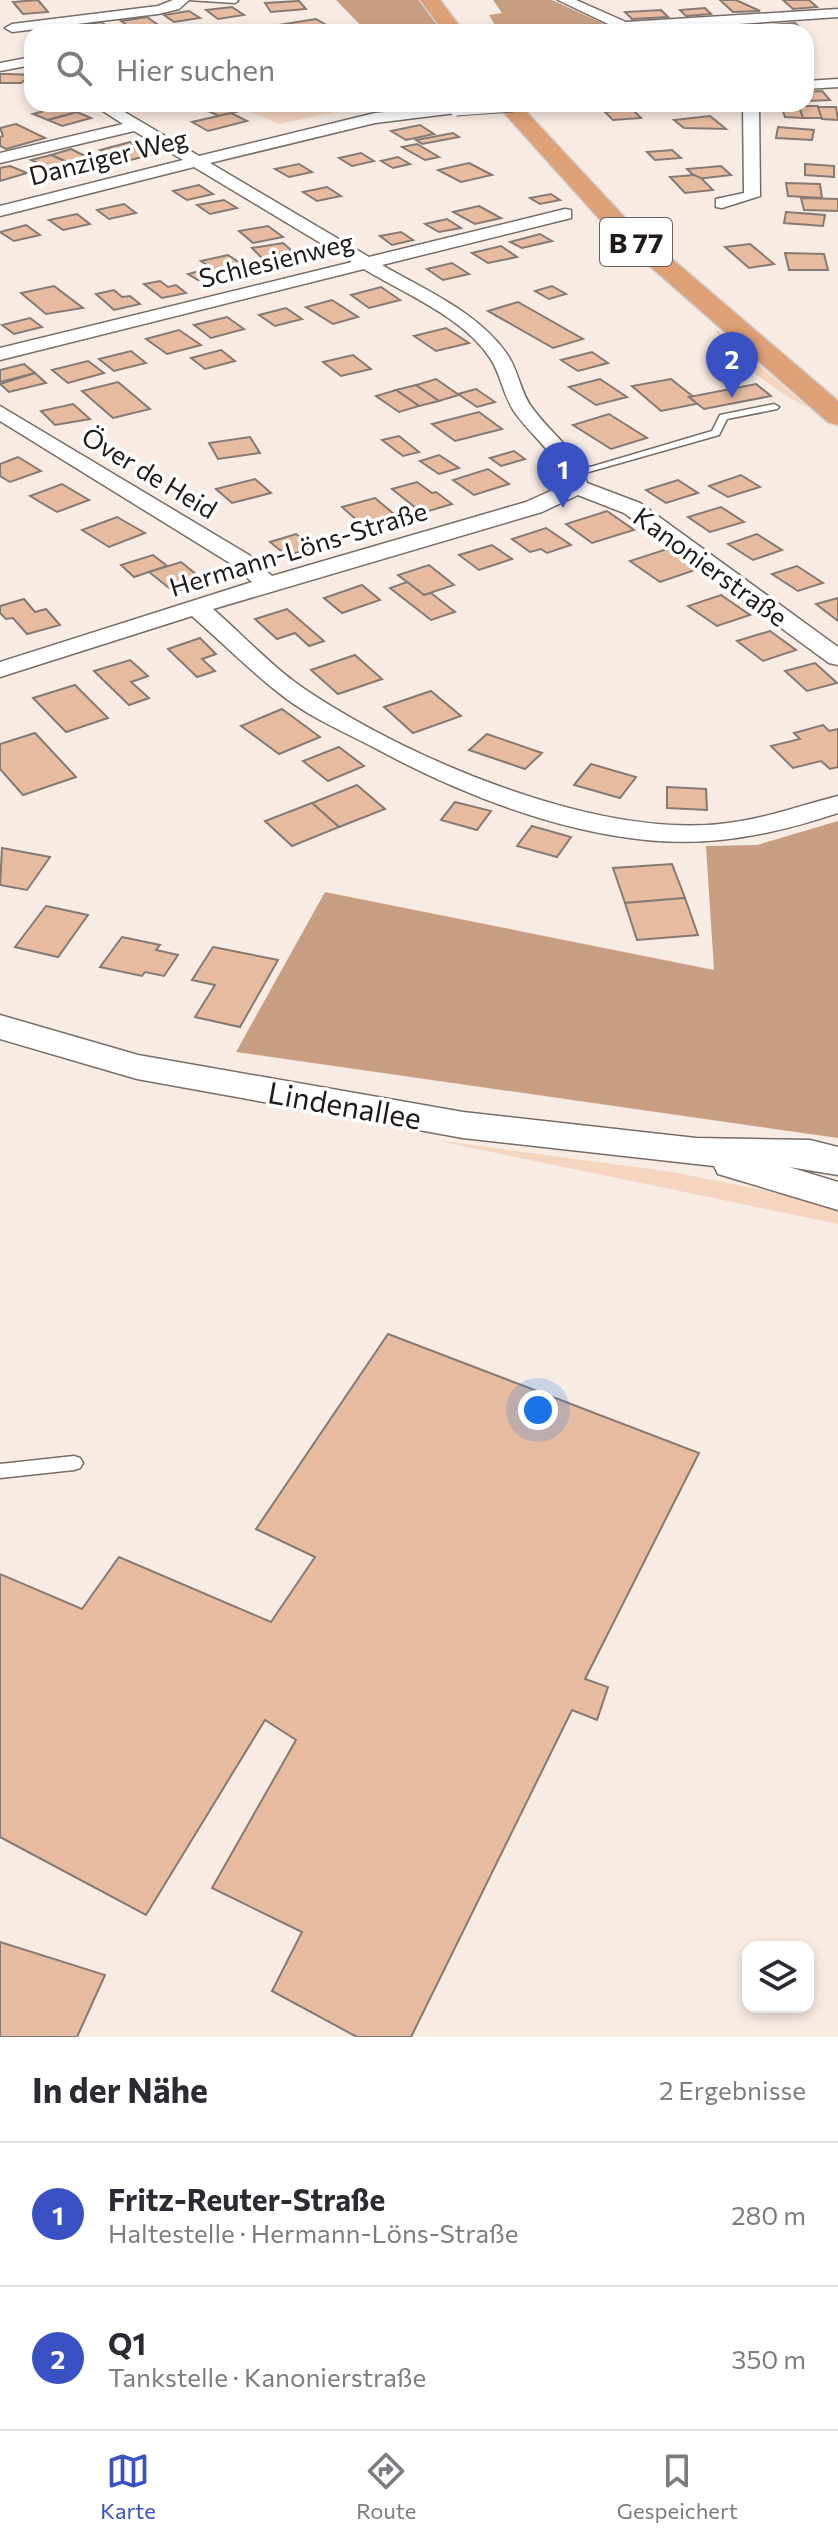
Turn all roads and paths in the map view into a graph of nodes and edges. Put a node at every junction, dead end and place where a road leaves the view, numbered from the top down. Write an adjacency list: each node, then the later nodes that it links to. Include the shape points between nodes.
1 (182, 0): 9 (street, via 158,10)
2 (191, 0): 6 (lane)
3 (430, 0): 10 (highway)
4 (455, 0): 11 (highway)
5 (565, 0): 12 (street)
6 (235, 1)
7 (838, 13): 13 (street)
8 (0, 17): 15 (street)
9 (44, 24)
10 (458, 24)
11 (461, 24)
12 (620, 24)
13 (696, 24)
14 (24, 27): 15 (street)
15 (12, 28): 16 (street)
16 (24, 42)
17 (24, 62): 18 (street)
18 (0, 67)
19 (838, 83): 20 (street)
20 (814, 84)
21 (112, 112): 26 (street)
22 (424, 112): 29 (street, Danziger Weg, bridge, via 375,118)
23 (517, 112): 41 (highway, B 77, via 621,228)
24 (539, 112): 35 (highway, B 77)
25 (751, 112): 31 (street, via 752,196)
26 (134, 126): 28 (street); 29 (street)
27 (358, 139): 30 (street)
28 (0, 158)
29 (198, 160): 30 (street); 32 (street, Danziger Weg)
30 (216, 170): 34 (street)
31 (722, 203)
32 (0, 211)
33 (565, 214): 34 (street, Schlesienweg)
34 (368, 262): 36 (street, Schlesienweg); 42 (street, via 469,324 490,344 522,410)
35 (761, 330): 37 (highway); 38 (highway, B 77)
36 (0, 354)
37 (809, 354)
38 (838, 391)
39 (774, 407): 42 (lane, via 723,417 716,433)
40 (0, 412): 43 (street, Över de Heid, via 241,560)
41 (838, 416)
42 (572, 472): 43 (street, Hermann-Löns-Straße, via 534,507); 45 (street, Kanonierstraße, via 632,508)
43 (268, 584): 44 (street, Hermann-Löns-Straße)
44 (197, 608): 46 (street, Hermann-Löns-Straße); 47 (street, via 298,695 396,751 495,795 613,827 690,833 749,831 807,818)
45 (838, 658)
46 (0, 670)
47 (838, 804)
48 (0, 1027): 49 (street, Lindenallee, via 137,1067 463,1125)
49 (696, 1152): 50 (street, Lindenallee, via 810,1154); 51 (street, Lindenallee)
50 (838, 1161)
51 (838, 1196)
52 (74, 1463): 53 (lane)
53 (0, 1471)

